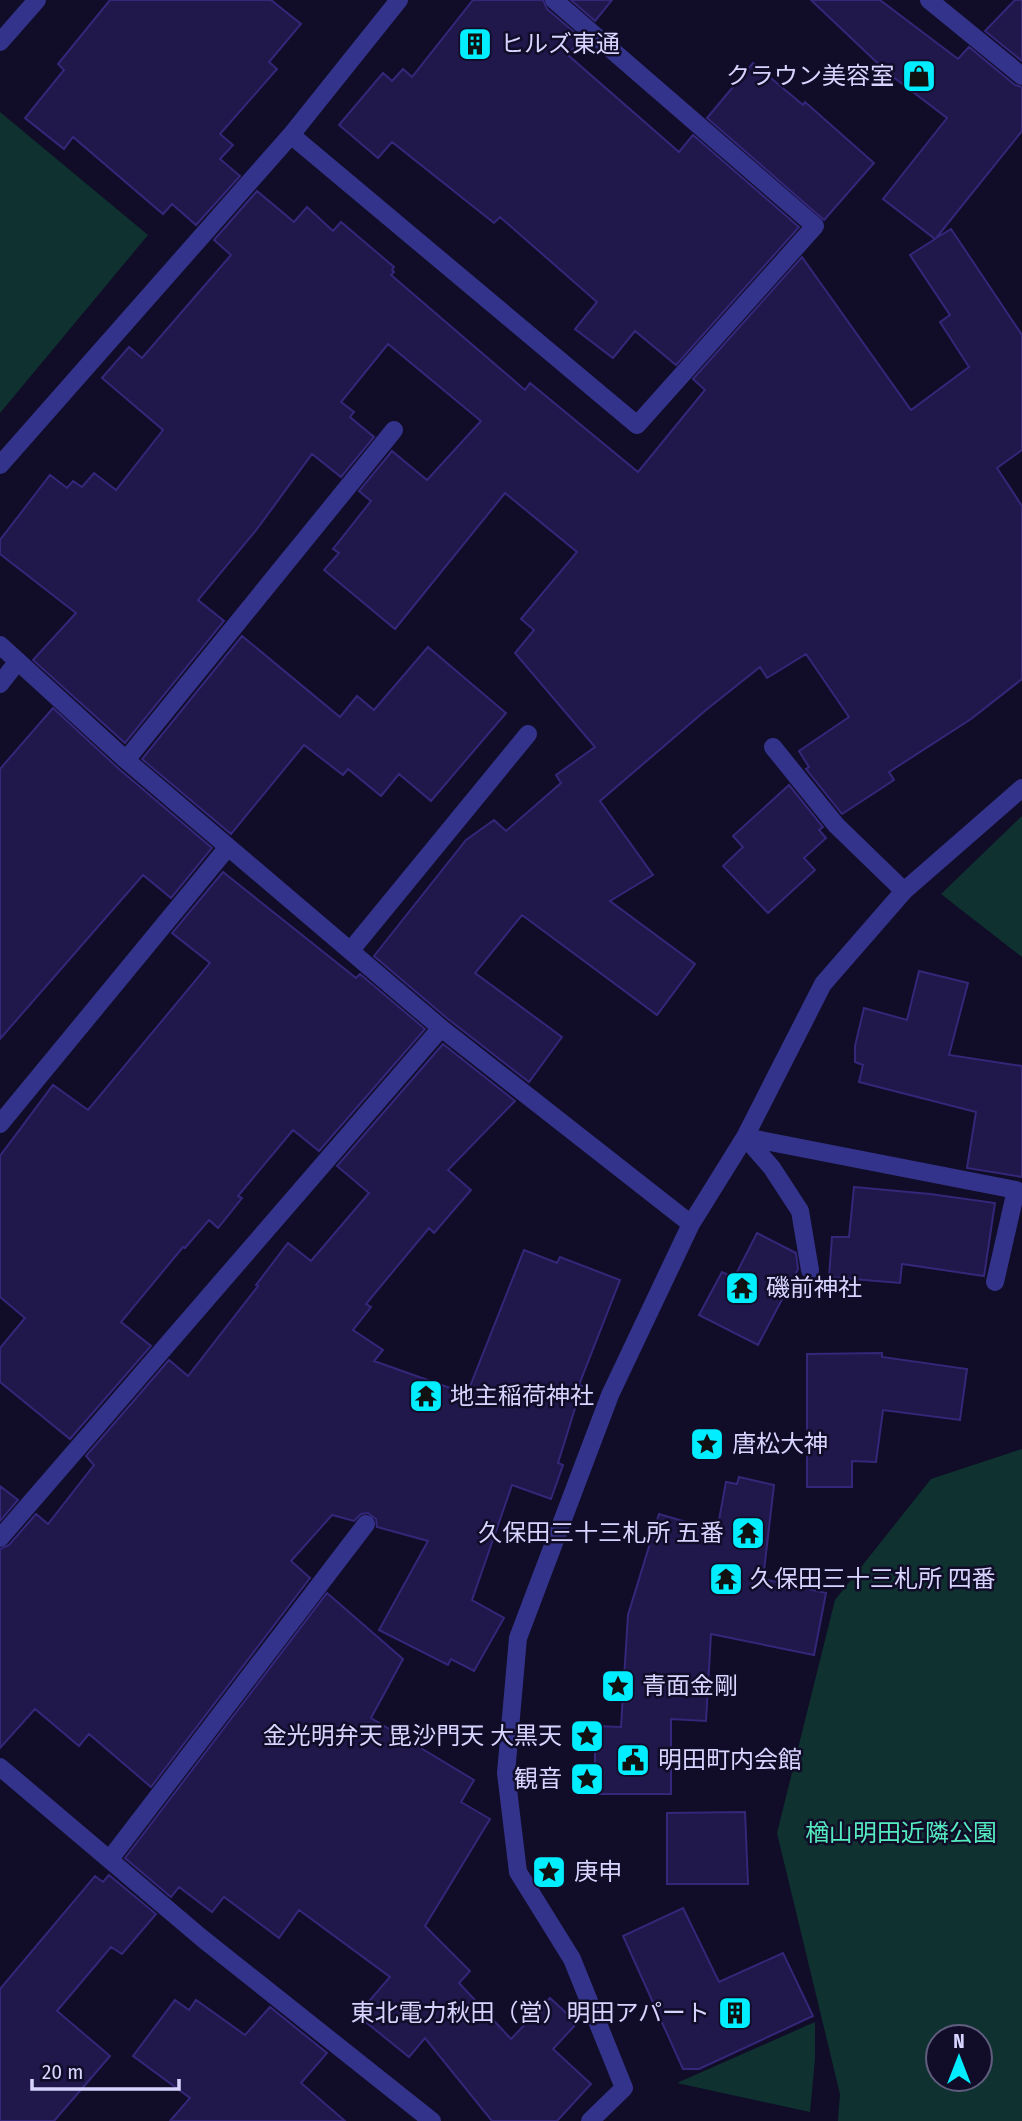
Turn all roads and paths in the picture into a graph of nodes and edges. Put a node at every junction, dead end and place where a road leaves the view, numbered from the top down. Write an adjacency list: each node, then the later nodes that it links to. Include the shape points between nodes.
1 (37, 0): 5 (street)
2 (399, 0): 7 (street)
3 (554, 0): 7 (street, via 815,226 637,425)
4 (929, 0): 6 (street)
5 (0, 42)
6 (1022, 76)
7 (290, 135): 9 (street)
8 (394, 430): 15 (street)
9 (0, 465)
10 (0, 645): 11 (street)
11 (18, 661): 12 (street); 15 (street)
12 (0, 684)
13 (528, 734): 19 (street)
14 (774, 747): 18 (street, via 836,825)
15 (126, 760): 17 (street)
16 (1022, 788): 18 (street)
17 (228, 847): 19 (street); 21 (street)
18 (905, 891): 22 (street, via 823,984)
19 (351, 950): 20 (street)
20 (441, 1028): 23 (street); 27 (street)
21 (0, 1124)
22 (745, 1137): 23 (street); 24 (street, via 800,1211); 25 (street, via 1016,1190)
23 (691, 1224): 31 (street, via 610,1395 518,1638 506,1773 518,1872 572,1959 624,2088)
24 (810, 1270)
25 (995, 1282)
26 (366, 1524): 29 (street)
27 (0, 1538)
28 (0, 1767): 29 (street)
29 (110, 1859): 30 (street)
30 (432, 2121)
31 (590, 2121)

